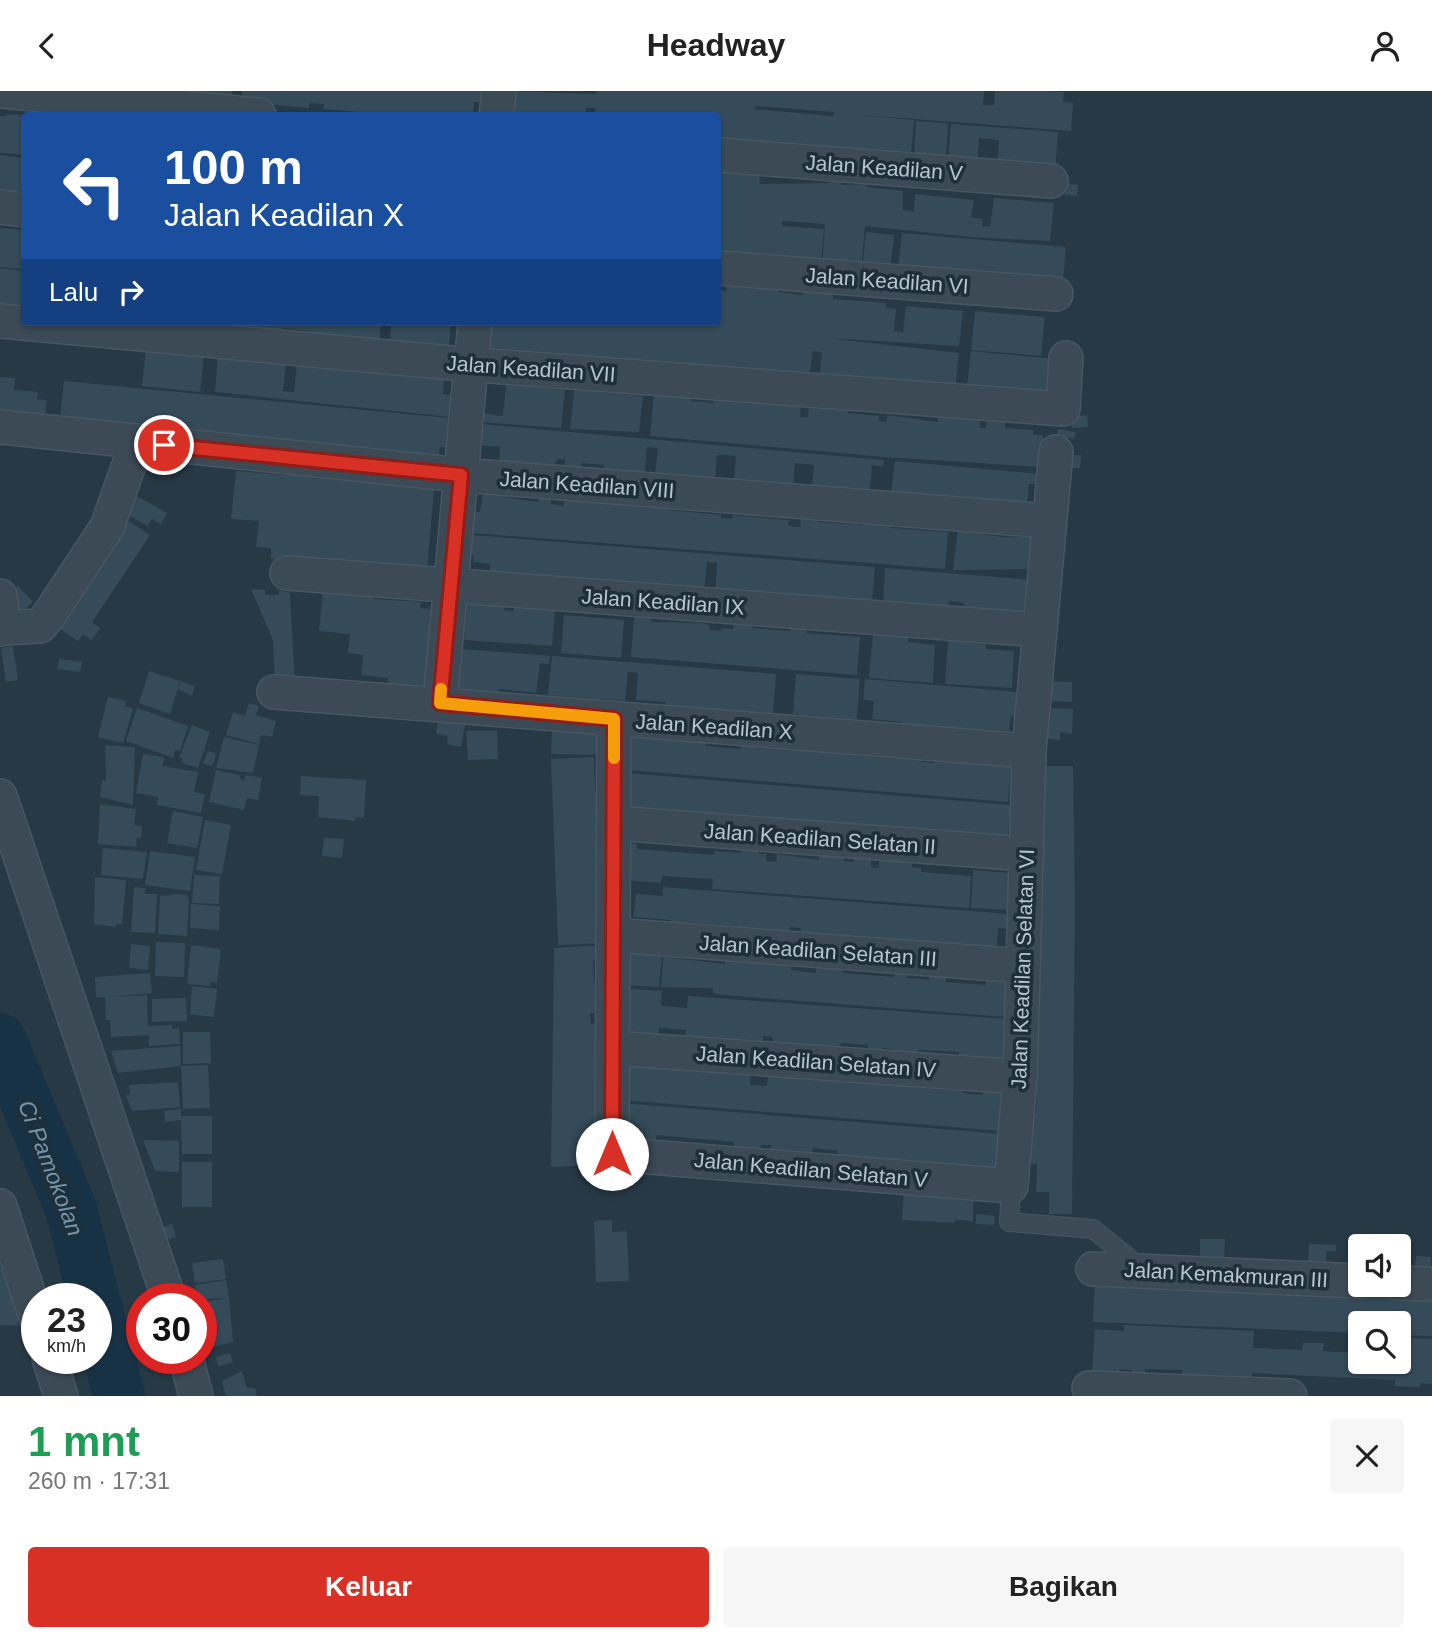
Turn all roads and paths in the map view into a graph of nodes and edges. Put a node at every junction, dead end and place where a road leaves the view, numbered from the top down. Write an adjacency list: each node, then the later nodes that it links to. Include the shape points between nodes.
1 (1, 91): 3 (street)
2 (499, 91): 4 (street)
3 (227, 112)
4 (496, 112)
5 (721, 155): 6 (street, Jalan Keadilan V)
6 (1051, 181)
7 (0, 207): 8 (street)
8 (21, 209)
9 (721, 268): 10 (street, Jalan Keadilan VI)
10 (1056, 294)
11 (0, 321): 12 (street, Jalan Keadilan VII)
12 (21, 323)
13 (55, 326): 16 (street, Jalan Keadilan VII)
14 (475, 326): 16 (street)
15 (1066, 358): 16 (street, Jalan Keadilan VII, via 1063,408)
16 (472, 364): 20 (street)
17 (0, 427): 18 (street, Jalan Keadilan VIII)
18 (137, 442): 20 (street, Jalan Keadilan VIII); 24 (street, via 107,527 47,618 40,625)
19 (1056, 452): 21 (street, Jalan Keadilan Selatan VI)
20 (461, 475): 21 (street, Jalan Keadilan VIII); 23 (street)
21 (1049, 521): 25 (street, Jalan Keadilan Selatan VI)
22 (287, 573): 23 (street, Jalan Keadilan IX)
23 (448, 586): 25 (street, Jalan Keadilan IX); 27 (street)
24 (1, 618)
25 (1039, 631): 29 (street, Jalan Keadilan Selatan VI)
26 (274, 692): 27 (street, Jalan Keadilan X)
27 (440, 703): 28 (street, Jalan Keadilan X)
28 (614, 719): 29 (street, Jalan Keadilan X); 31 (street)
29 (1029, 751): 32 (street, Jalan Keadilan Selatan VI)
30 (0, 796): 43 (street)
31 (614, 823): 32 (street, Jalan Keadilan Selatan II); 33 (street)
32 (1027, 854): 34 (street, Jalan Keadilan Selatan VI)
33 (612, 936): 34 (street, Jalan Keadilan Selatan III); 35 (street)
34 (1023, 966): 36 (street, Jalan Keadilan Selatan VI)
35 (612, 1048): 36 (street, Jalan Keadilan Selatan IV); 37 (street, Jalan Keadilan Selatan V, via 612,1154)
36 (1020, 1077): 37 (street, Jalan Keadilan Selatan VI)
37 (1011, 1186): 40 (lane, via 1009,1222 1093,1229 1129,1258)
38 (0, 1206): 42 (street)
39 (1093, 1269): 40 (street, Jalan Kemakmuran III)
40 (1130, 1270): 41 (street, Jalan Kemakmuran III)
41 (1348, 1280)
42 (25, 1283)
43 (164, 1283)
44 (1411, 1283): 45 (street)
45 (1432, 1284)
46 (54, 1374): 50 (street)
47 (191, 1374): 51 (street)
48 (1089, 1388): 49 (street)
49 (1153, 1393): 52 (street)
50 (61, 1396)
51 (197, 1396)
52 (1290, 1396)

